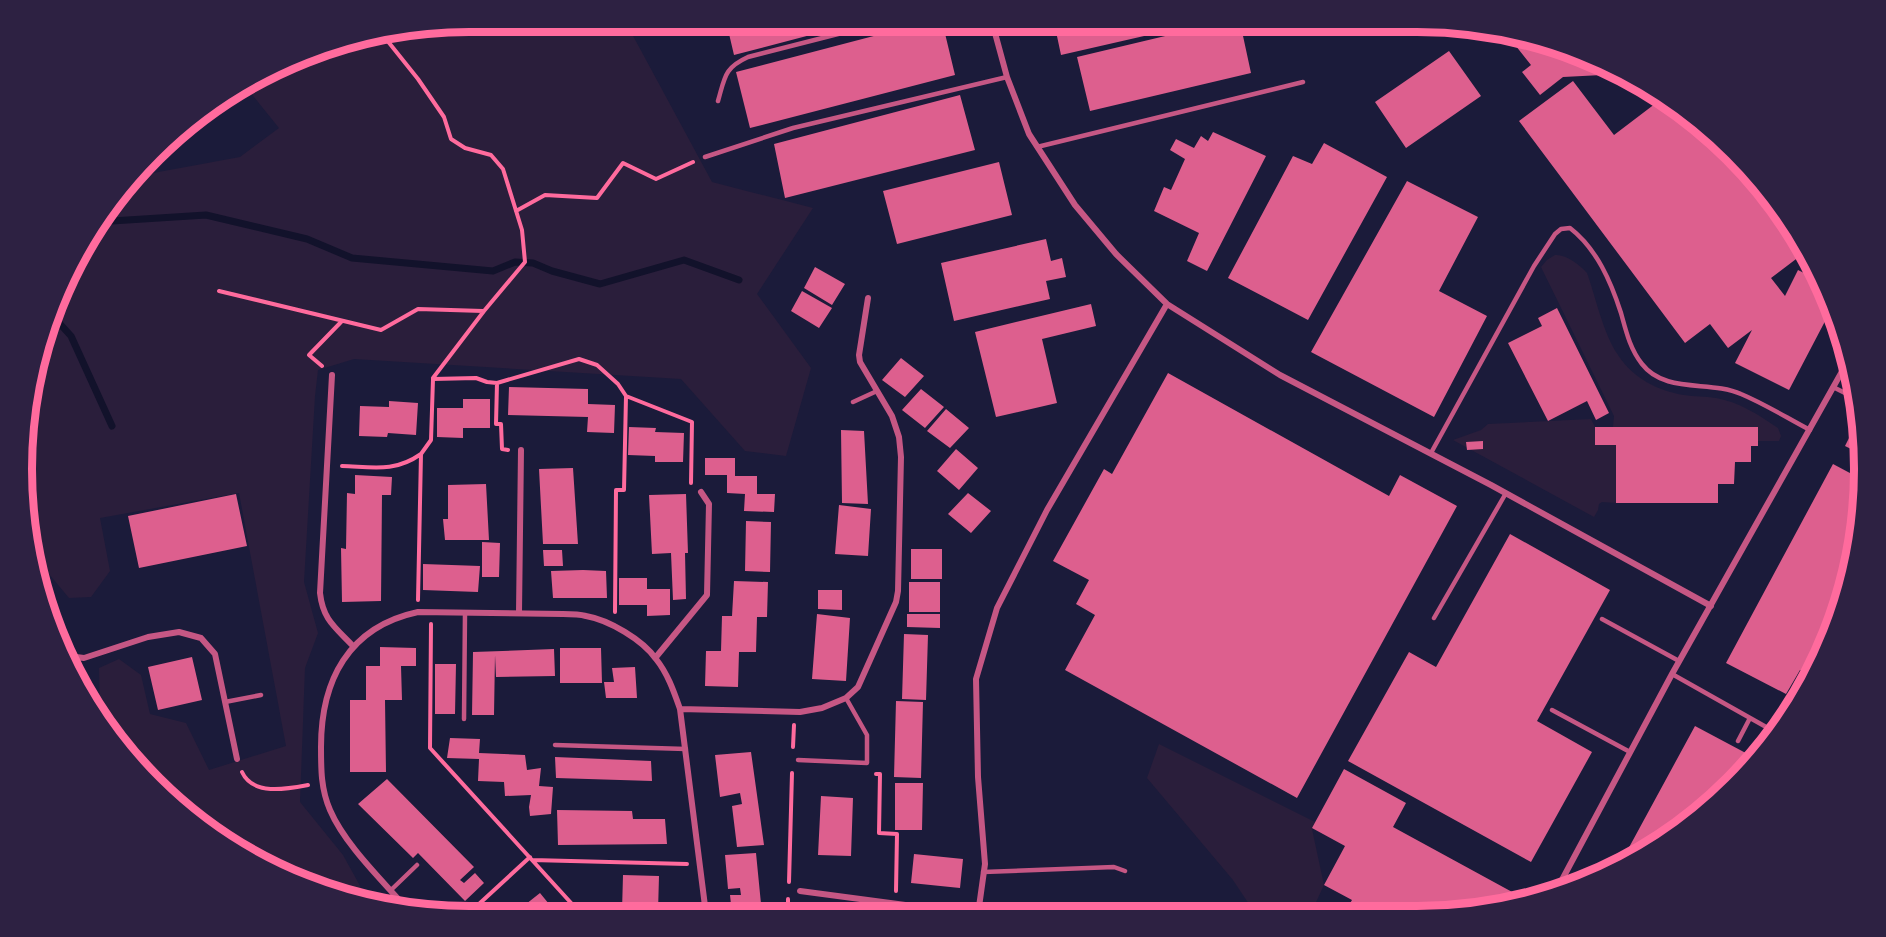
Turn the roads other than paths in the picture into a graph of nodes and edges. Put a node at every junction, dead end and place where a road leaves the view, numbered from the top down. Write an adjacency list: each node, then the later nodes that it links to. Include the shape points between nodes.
1 (846, 32): 5 (lane, via 734,63 726,74)
2 (995, 32): 3 (street)
3 (1007, 77): 6 (street); 7 (lane, via 793,128)
4 (1303, 82): 6 (lane)
5 (718, 101)
6 (1037, 147): 9 (street, via 1075,205 1116,254)
7 (705, 157)
8 (868, 298): 13 (street, via 859,355)
9 (1167, 304): 18 (street, via 1280,375); 47 (street, via 1047,510 997,608 976,679)
10 (1843, 369): 12 (street)
11 (332, 375): 26 (street, via 320,593 322,609)
12 (1833, 387): 14 (lane); 16 (street)
13 (877, 391): 15 (lane); 32 (street, via 899,437 898,591 858,687)
14 (1848, 395)
15 (853, 402)
16 (1810, 430): 18 (lane, via 1739,393 1679,384 1653,375 1630,344 1608,276 1570,228 1555,234 1533,266); 21 (street)
17 (521, 450): 23 (street)
18 (1431, 453): 20 (street)
19 (701, 492): 28 (street, via 709,504 707,595)
20 (1506, 493): 21 (street); 24 (lane)
21 (1711, 606): 29 (street)
22 (465, 613): 23 (street); 26 (street, via 404,615); 37 (lane)
23 (519, 613): 28 (street, via 587,616 615,626)
24 (1434, 618)
25 (1602, 619): 29 (lane)
26 (353, 646): 49 (street, via 333,677 321,722 321,783 345,837)
27 (74, 656): 33 (street, via 84,658 148,637 179,632 201,638 215,654)
28 (656, 657): 34 (street)
29 (1679, 661): 30 (street)
30 (1672, 674): 36 (lane); 42 (street)
31 (261, 695): 33 (lane)
32 (846, 698): 34 (street, via 822,708 795,712); 44 (lane, via 867,735 867,763)
33 (225, 702): 43 (street)
34 (680, 709): 41 (street)
35 (1552, 710): 42 (lane)
36 (1750, 718): 38 (lane); 39 (lane)
37 (464, 719)
38 (1769, 728)
39 (1738, 741)
40 (555, 746): 41 (lane)
41 (686, 749): 52 (street)
42 (1630, 752): 48 (street)
43 (237, 759)
44 (798, 760)
45 (417, 865): 49 (lane)
46 (1125, 871): 47 (lane, via 1114,867)
47 (983, 872): 54 (street)
48 (1561, 881)
49 (391, 890): 51 (street)
50 (800, 891): 53 (street)
51 (399, 900)
52 (705, 906)
53 (916, 906)
54 (979, 906)

